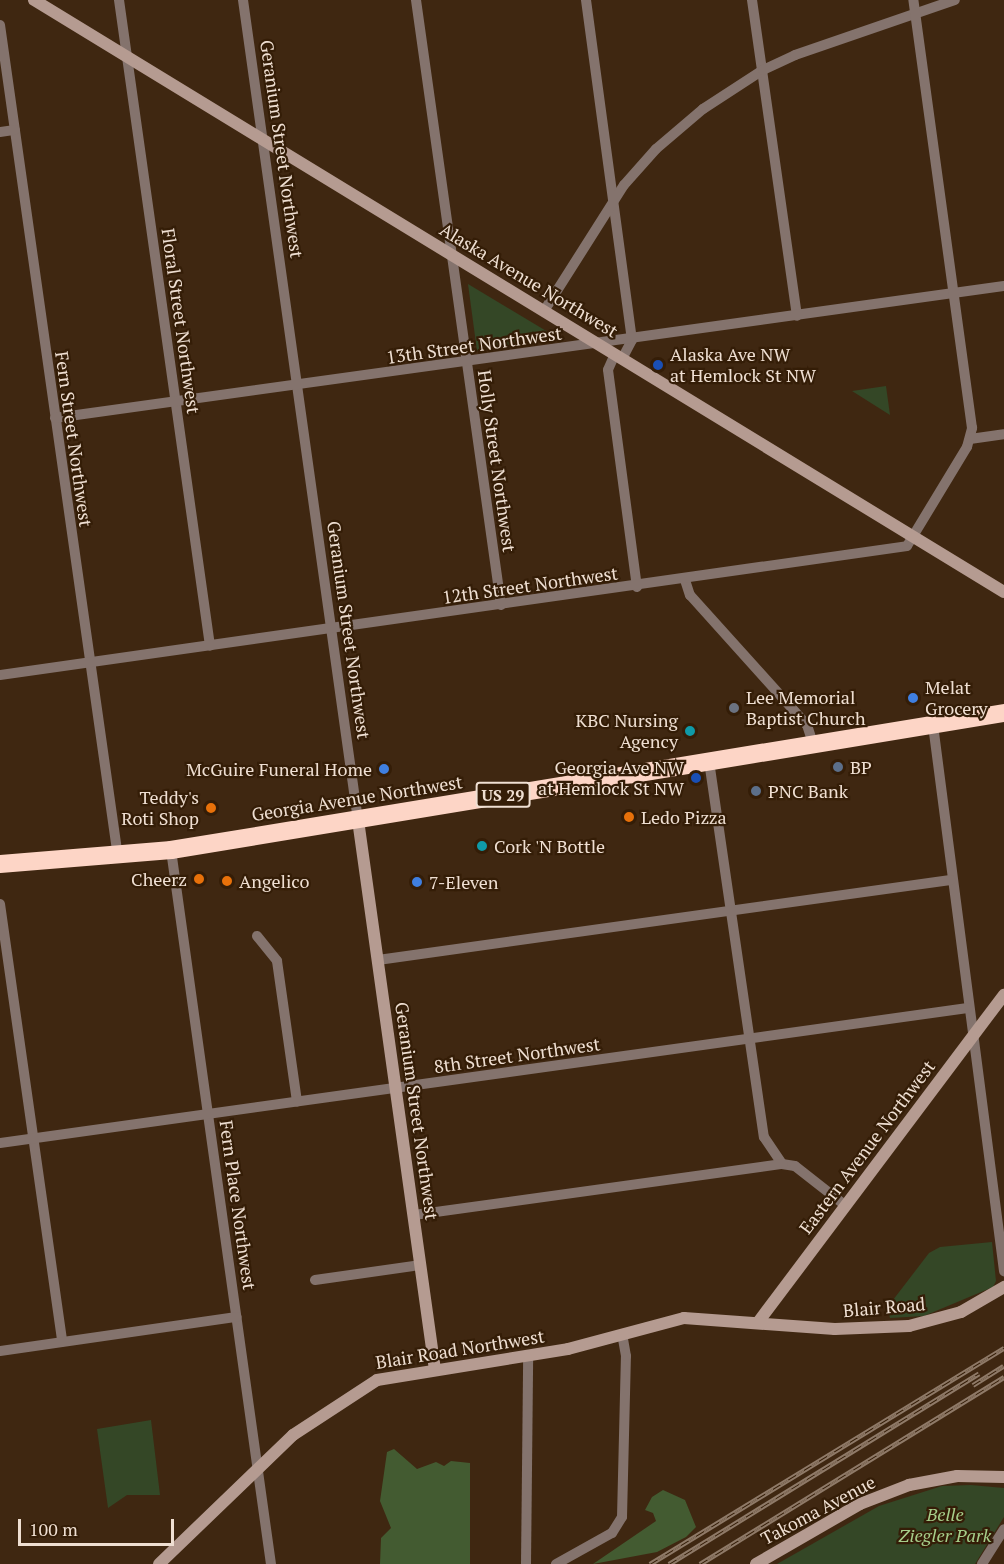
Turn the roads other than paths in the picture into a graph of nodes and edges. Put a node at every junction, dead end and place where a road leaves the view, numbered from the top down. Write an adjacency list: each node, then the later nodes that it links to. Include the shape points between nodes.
1 (34, 0): 11 (main road, Alaska Avenue Northwest)
2 (119, 0): 11 (street, Floral Street Northwest)
3 (243, 0): 15 (street, Geranium Street Northwest)
4 (416, 0): 17 (street, Holly Street Northwest)
5 (586, 0): 16 (street)
6 (752, 0): 12 (street)
7 (913, 0): 9 (street)
8 (956, 0): 9 (street)
9 (915, 15): 12 (street); 19 (street)
10 (0, 25): 13 (street, Fern Street Northwest)
11 (127, 56): 15 (main road, Alaska Avenue Northwest); 27 (street, Floral Street Northwest)
12 (763, 70): 16 (street, via 679,128 643,162); 21 (street)
13 (15, 130): 14 (street); 28 (street, Fern Street Northwest)
14 (0, 132)
15 (262, 139): 17 (main road, Alaska Avenue Northwest); 26 (street, Geranium Street Northwest)
16 (614, 199): 20 (street); 22 (street)
17 (452, 254): 20 (main road, Alaska Avenue Northwest); 25 (street, Holly Street Northwest)
18 (1004, 286): 19 (street, 13th Street Northwest)
19 (954, 293): 21 (street, 13th Street Northwest); 30 (street, via 972,423)
20 (544, 310): 23 (main road, Alaska Avenue Northwest)
21 (797, 316): 22 (street, 13th Street Northwest)
22 (632, 340): 23 (street, 13th Street Northwest); 24 (street)
23 (598, 345): 24 (main road, Alaska Avenue Northwest); 25 (street, 13th Street Northwest)
24 (619, 356): 31 (main road, Alaska Avenue Northwest); 33 (street, via 608,370)
25 (467, 362): 26 (street, 13th Street Northwest); 35 (street, Holly Street Northwest)
26 (297, 386): 27 (street, 13th Street Northwest); 36 (street, Geranium Street Northwest)
27 (175, 402): 28 (street, 13th Street Northwest); 37 (street, Floral Street Northwest)
28 (55, 418): 38 (street, Fern Street Northwest)
29 (1004, 434): 30 (street)
30 (970, 439): 31 (street)
31 (914, 537): 32 (street, 12th Street Northwest, via 902,549); 34 (main road, Alaska Avenue Northwest)
32 (686, 580): 33 (street, 12th Street Northwest); 42 (street, via 690,596 811,730)
33 (638, 586): 35 (street, 12th Street Northwest)
34 (1004, 592)
35 (501, 605): 36 (street, 12th Street Northwest)
36 (331, 629): 37 (street, 12th Street Northwest); 44 (street, Geranium Street Northwest)
37 (210, 646): 38 (street, 12th Street Northwest)
38 (89, 663): 39 (street, 12th Street Northwest); 46 (street, Fern Street Northwest)
39 (0, 675)
40 (1004, 713): 41 (highway, Georgia Avenue Northwest / US 29)
41 (933, 725): 42 (highway, Georgia Avenue Northwest / US 29); 48 (street)
42 (813, 744): 43 (highway, Georgia Avenue Northwest / US 29)
43 (709, 761): 44 (highway, Georgia Avenue Northwest / US 29); 50 (street)
44 (358, 820): 45 (highway, Georgia Avenue Northwest / US 29); 52 (main road, Geranium Street Northwest)
45 (171, 850): 46 (highway, Georgia Avenue Northwest / US 29); 60 (street, Fern Place Northwest)
46 (118, 857): 47 (highway, Georgia Avenue Northwest / US 29)
47 (0, 864)
48 (950, 880): 50 (street); 55 (street)
49 (0, 904): 53 (street)
50 (730, 911): 52 (street); 56 (street)
51 (257, 936): 59 (street, via 277,961)
52 (378, 960): 58 (main road, Geranium Street Northwest)
53 (6, 985): 61 (street)
54 (1004, 995): 57 (main road, Eastern Avenue Northwest)
55 (968, 1008): 56 (street, 8th Street Northwest); 57 (street)
56 (749, 1038): 58 (street, 8th Street Northwest); 63 (street, via 761,1128)
57 (972, 1038): 64 (main road, Eastern Avenue Northwest); 67 (street)
58 (396, 1088): 59 (street, 8th Street Northwest); 65 (main road, Geranium Street Northwest)
59 (297, 1102): 60 (street, 8th Street Northwest)
60 (208, 1114): 61 (street, 8th Street Northwest); 70 (street, Fern Place Northwest)
61 (33, 1138): 62 (street, 8th Street Northwest); 73 (street)
62 (0, 1143)
63 (782, 1164): 64 (street, via 795,1166); 65 (street)
64 (846, 1206): 71 (main road, Eastern Avenue Northwest)
65 (414, 1215): 66 (main road, Geranium Street Northwest)
66 (421, 1265): 68 (street); 76 (main road, Geranium Street Northwest)
67 (1004, 1270)
68 (315, 1280)
69 (1004, 1287): 71 (main road, Blair Road, via 962,1312 909,1326 835,1329)
70 (237, 1317): 73 (street); 77 (street, Fern Place Northwest)
71 (759, 1321): 72 (main road, Blair Road Northwest, via 684,1318)
72 (622, 1334): 75 (main road, Blair Road Northwest); 83 (street, via 626,1356 622,1517 612,1533)
73 (62, 1342): 74 (street)
74 (0, 1351)
75 (528, 1356): 76 (main road, Blair Road Northwest); 82 (street)
76 (435, 1370): 77 (main road, Blair Road Northwest, via 382,1378 360,1387 300,1429)
77 (258, 1468): 80 (main road, Blair Road Northwest); 81 (street, Fern Place Northwest)
78 (1004, 1477): 84 (main road, Takoma Avenue, via 957,1476 909,1485 860,1504)
79 (1004, 1529): 85 (street)
80 (159, 1564)
81 (271, 1564)
82 (526, 1564)
83 (556, 1564)
84 (756, 1564)
85 (982, 1564)

